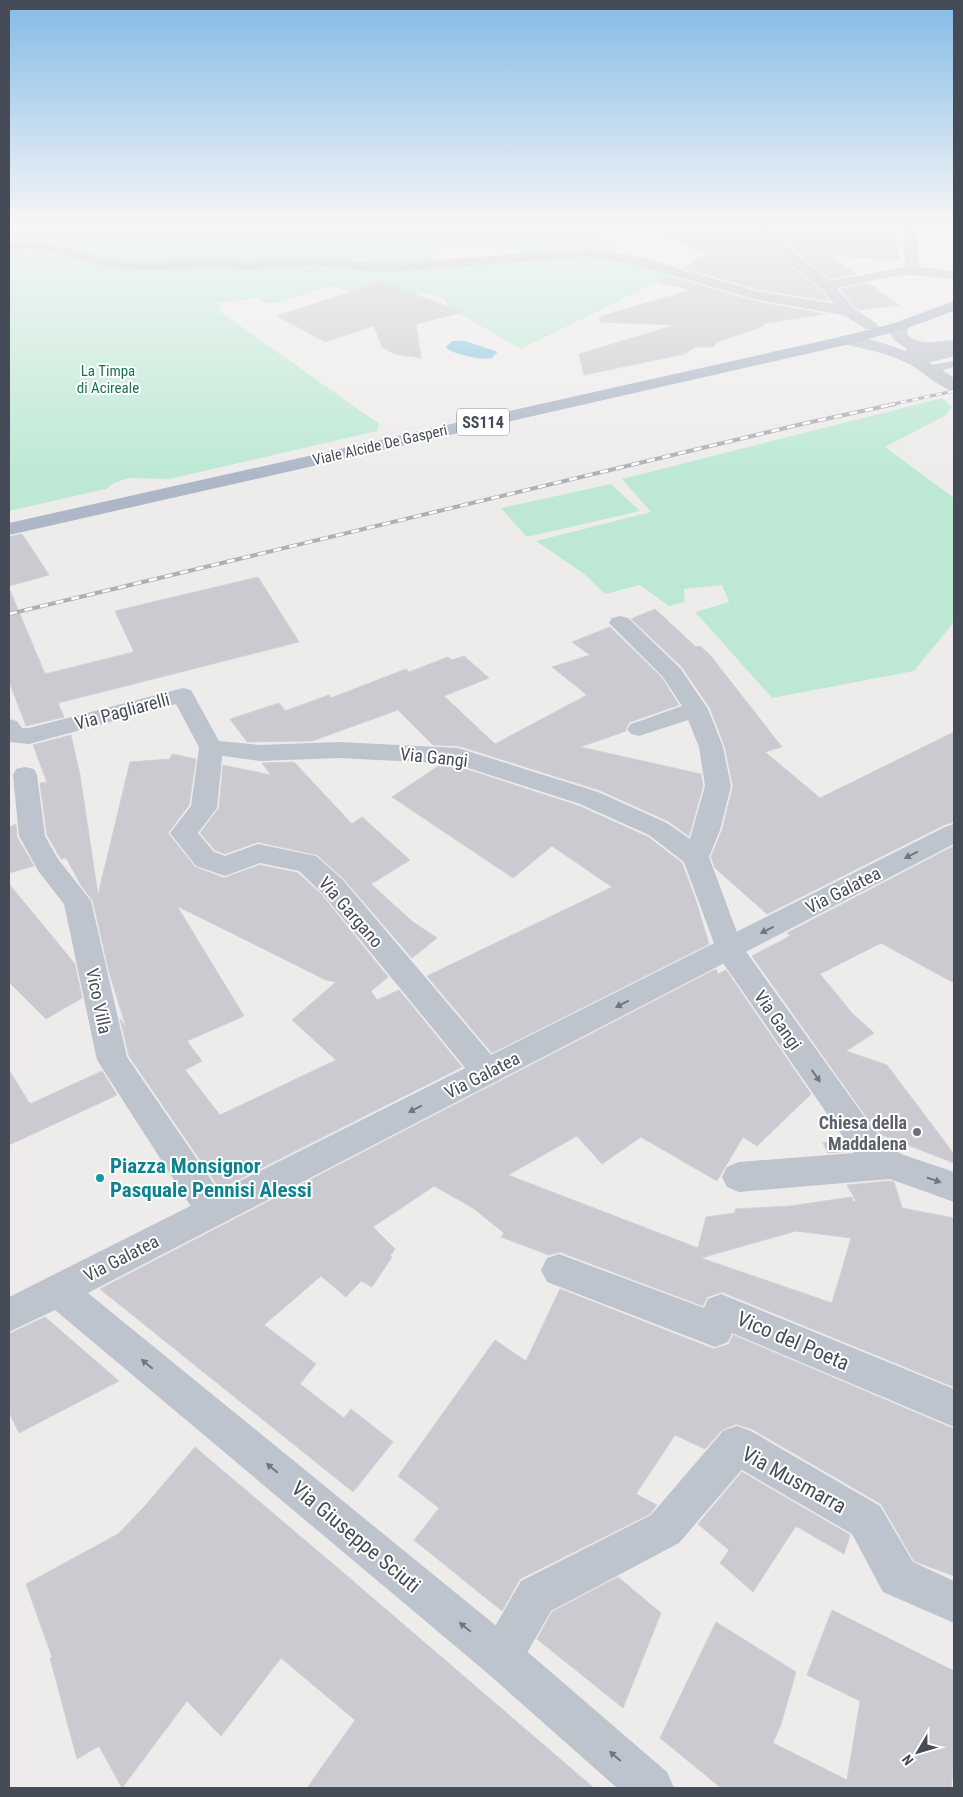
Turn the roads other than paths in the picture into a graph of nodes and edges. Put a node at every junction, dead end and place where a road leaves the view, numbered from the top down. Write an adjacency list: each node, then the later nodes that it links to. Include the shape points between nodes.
1 (841, 309): 4 (street)
2 (927, 309): 5 (main road, Viale Alcide De Gasperi / SS114)
3 (946, 309): 6 (main road, Viale Alcide De Gasperi / SS114)
4 (848, 310): 5 (street)
5 (871, 326): 14 (main road, Viale Alcide De Gasperi / SS114)
6 (900, 326): 7 (main road, Viale Alcide De Gasperi / SS114); 10 (street, via 899,336)
7 (846, 340): 10 (street); 15 (main road, Viale Alcide De Gasperi / SS114)
8 (954, 345): 10 (street)
9 (954, 352): 10 (street, via 933,357)
10 (916, 353): 12 (street)
11 (954, 364): 12 (lane)
12 (931, 369): 13 (street)
13 (954, 386)
14 (9, 520)
15 (9, 530)
16 (620, 623): 17 (street, via 672,673)
17 (696, 709): 19 (street); 23 (street, via 711,747 718,786)
18 (9, 726): 20 (street, Via Pagliarelli, via 13,736 29,736 183,695)
19 (639, 729)
20 (212, 748): 23 (street, Via Gangi, via 260,753 339,750 458,756 589,798 658,829); 25 (street, Via Gargano, via 204,808 183,833 205,858 224,867 258,853 307,864 332,886)
21 (25, 775): 29 (street, Vico Villa, via 32,836 48,865 78,901 112,1060)
22 (954, 832): 24 (street, Via Galatea, one-way to 24)
23 (696, 857): 24 (street, Via Gangi)
24 (729, 949): 25 (street, Via Galatea, one-way to 25); 26 (street, Via Gangi, one-way to 26, via 862,1140)
25 (487, 1072): 29 (street, Via Galatea, one-way to 29)
26 (890, 1165): 27 (street, Via Gangi); 28 (street, Via Gangi, one-way to 28)
27 (739, 1177)
28 (954, 1187)
29 (213, 1211): 31 (street, Via Galatea)
30 (559, 1270): 33 (street, Vico del Poeta, via 715,1330 721,1311)
31 (58, 1290): 32 (street, Via Galatea); 35 (street, Via Giuseppe Sciuti, one-way to 31)
32 (9, 1315)
33 (954, 1408)
34 (954, 1602): 35 (street, Via Musmarra, via 898,1577 866,1520 736,1445 665,1529 536,1596)
35 (501, 1657): 36 (street, Via Giuseppe Sciuti, one-way to 35)
36 (651, 1788)

